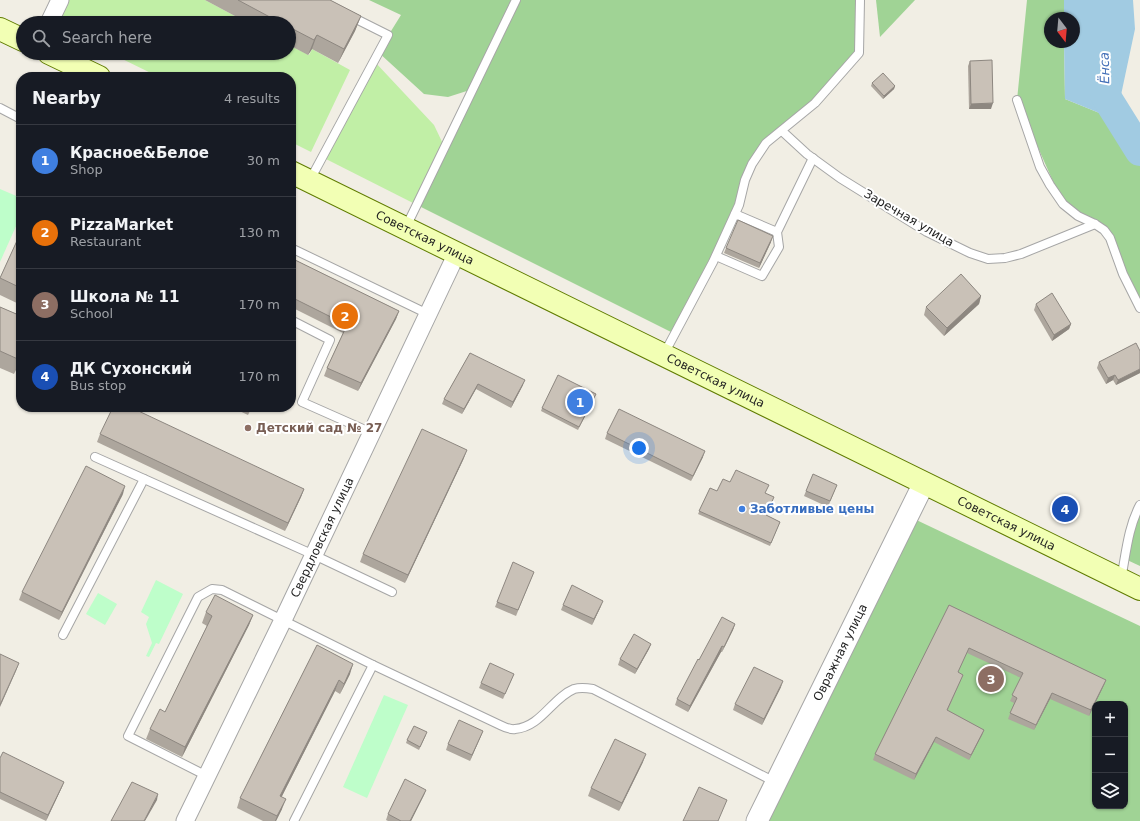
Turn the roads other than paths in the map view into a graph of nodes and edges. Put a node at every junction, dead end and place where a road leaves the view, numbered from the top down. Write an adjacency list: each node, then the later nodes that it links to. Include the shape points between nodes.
1 (60, 0): 5 (street)
2 (516, 0): 18 (lane)
3 (860, 0): 13 (lane, via 859,53 815,103)
4 (345, 14): 15 (lane, via 388,35)
5 (52, 16)
6 (0, 29): 7 (main road)
7 (16, 37)
8 (64, 60): 9 (main road)
9 (89, 72)
10 (1017, 100): 17 (lane, via 1040,167 1050,185 1063,204 1078,216)
11 (0, 108): 12 (lane)
12 (16, 116)
13 (782, 131): 14 (lane, Заречная улица); 16 (lane, via 766,143 752,164)
14 (813, 158): 17 (lane, Заречная улица, via 840,178 927,232 970,253 988,258 1005,258 1021,254); 19 (lane)
15 (296, 175): 18 (main road, Советская улица)
16 (735, 214): 19 (lane); 22 (lane)
17 (1095, 224): 23 (lane, via 1110,238 1123,274)
18 (406, 228): 21 (main road, Советская улица)
19 (777, 232): 22 (lane, via 779,247 762,276)
20 (296, 250): 24 (lane)
21 (457, 253): 24 (street, Свердловская улица); 26 (main road, Советская улица)
22 (716, 256): 26 (lane)
23 (1140, 308)
24 (428, 314): 27 (street, Свердловская улица)
25 (296, 323): 27 (lane, via 330,340 302,402)
26 (663, 355): 30 (main road, Советская улица)
27 (372, 433): 32 (street, Свердловская улица)
28 (95, 457): 29 (lane)
29 (144, 479): 32 (lane); 36 (lane)
30 (924, 484): 33 (main road, Советская улица); 39 (street, Овражная улица)
31 (1140, 505): 33 (lane, via 1131,528)
32 (314, 555): 34 (lane); 35 (street, Свердловская улица)
33 (1131, 585)
34 (392, 592)
35 (283, 620): 37 (lane); 38 (street, Свердловская улица); 38 (lane, via 222,590 212,589 198,597 128,736)
36 (63, 635)
37 (373, 664): 39 (lane, via 514,730 527,726 574,689 593,689); 41 (lane)
38 (207, 776): 40 (street, Свердловская улица)
39 (776, 782): 42 (street, Овражная улица)
40 (185, 821)
41 (294, 821)
42 (757, 821)

